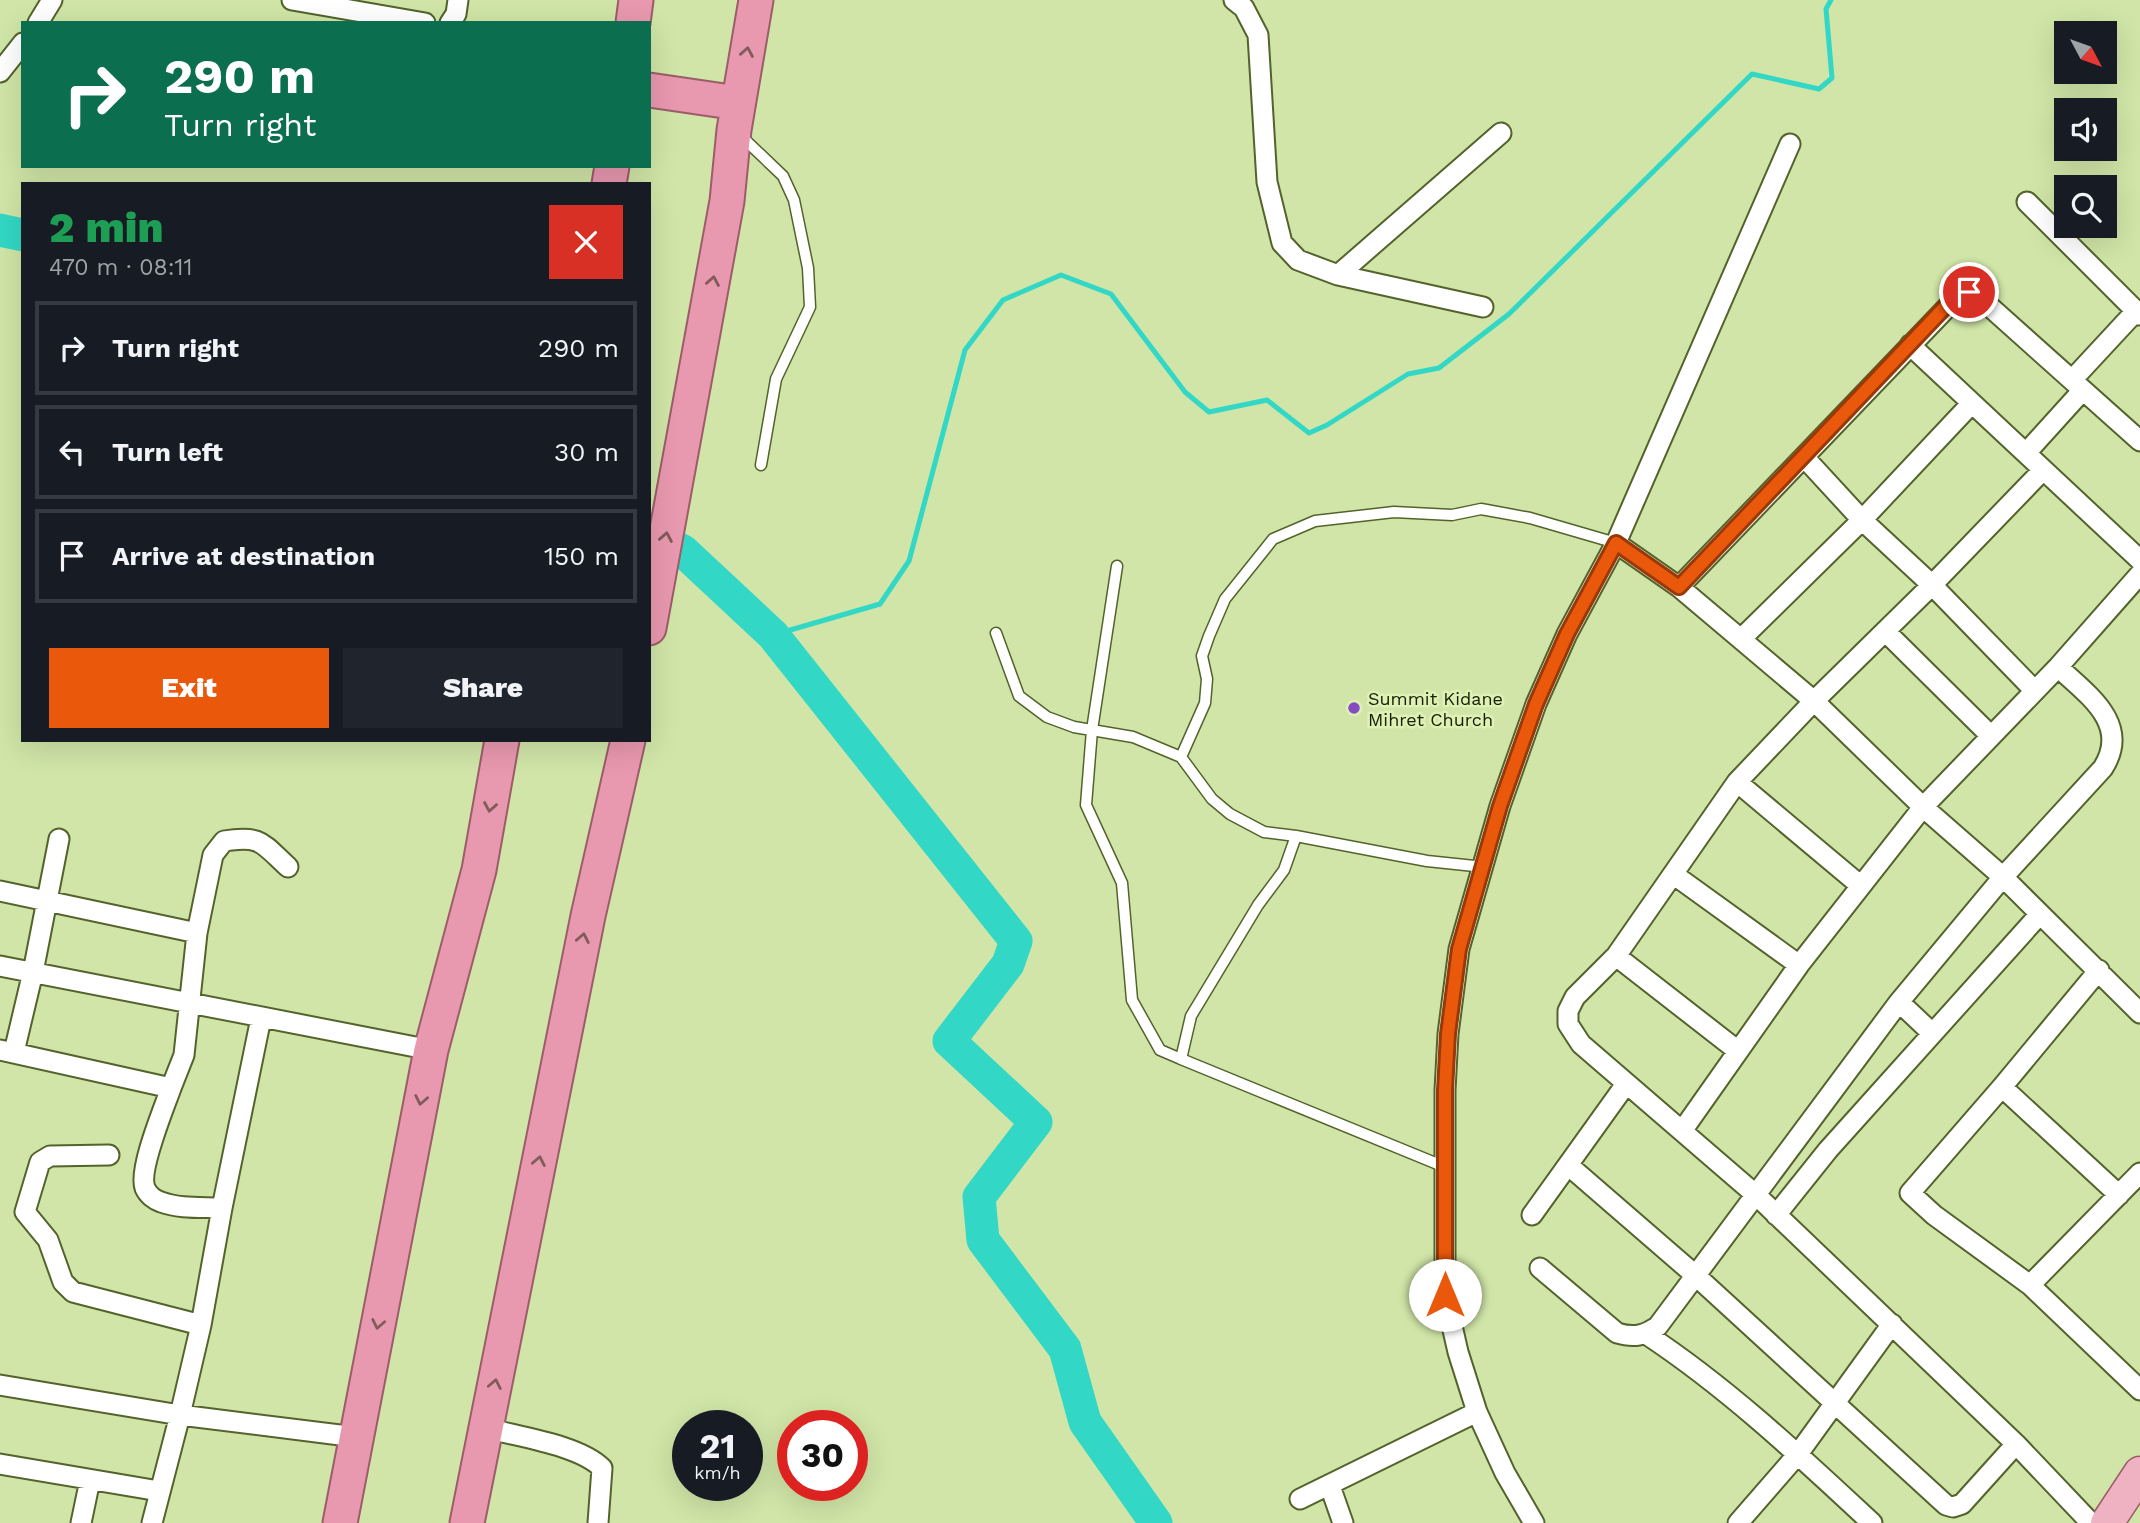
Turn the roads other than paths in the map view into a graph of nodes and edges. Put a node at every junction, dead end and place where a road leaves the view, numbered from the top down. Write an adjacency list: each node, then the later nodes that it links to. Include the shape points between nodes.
1 (52, 0): 7 (street)
2 (292, 0): 8 (street)
3 (458, 0): 9 (street)
4 (636, 0): 10 (highway)
5 (756, 0): 14 (highway, one-way to 5)
6 (1234, 0): 18 (street, via 1244,8 1258,34 1267,182 1282,243 1298,260)
7 (39, 21)
8 (413, 21)
9 (451, 21)
10 (633, 21)
11 (21, 46): 12 (street)
12 (0, 72)
13 (651, 91): 14 (highway)
14 (736, 116): 27 (lane, via 783,176 794,200 808,268 810,307 776,379); 36 (highway, one-way to 14, via 727,201)
15 (1501, 133): 18 (street)
16 (1790, 144): 30 (street)
17 (2027, 202): 20 (street)
18 (1338, 275): 19 (street)
19 (1483, 307)
20 (2138, 313): 22 (street)
21 (1910, 345): 22 (street, via 1961,293 1969,292); 23 (street); 26 (street)
22 (2077, 385): 24 (street); 25 (street)
23 (1972, 403): 25 (street); 29 (street)
24 (2140, 441)
25 (2026, 453): 28 (street)
26 (1804, 457): 29 (street); 35 (street)
27 (761, 464)
28 (2043, 470): 31 (street); 34 (street)
29 (1863, 520): 34 (street); 39 (street)
30 (1616, 543): 35 (street); 47 (lane, via 1481,509 1452,515 1394,512 1315,521 1273,539 1225,598 1202,656 1207,679 1205,703); 53 (street, via 1536,704)
31 (2140, 560)
32 (1117, 566): 43 (lane)
33 (2140, 574): 40 (street)
34 (1932, 585): 37 (street); 41 (street)
35 (1679, 587): 39 (street)
36 (651, 617)
37 (1885, 631): 42 (street); 44 (street)
38 (996, 633): 43 (lane, via 1019,696 1047,717)
39 (1741, 639): 42 (street)
40 (2059, 667): 41 (street); 55 (street, via 2109,721 2111,755)
41 (2035, 691): 44 (street)
42 (1814, 701): 48 (street); 49 (street)
43 (1092, 730): 47 (lane, via 1133,737); 74 (lane, via 1086,805 1122,883 1132,1000 1160,1050)
44 (1991, 736): 49 (street)
45 (502, 742): 71 (highway, one-way to 71, via 479,870)
46 (628, 742): 99 (highway, one-way to 46, via 588,916)
47 (1181, 757): 50 (lane, via 1212,799 1230,814 1265,832)
48 (1737, 782): 54 (street); 56 (street)
49 (1923, 807): 55 (street); 56 (street)
50 (1296, 836): 53 (lane); 74 (lane, via 1284,870 1191,1016)
51 (59, 839): 58 (street)
52 (288, 867): 60 (street, via 259,840 224,841 213,855)
53 (1484, 867): 81 (street, via 1459,949 1451,1009)
54 (1673, 874): 61 (street); 63 (street)
55 (2003, 877): 59 (street); 67 (street)
56 (1861, 886): 63 (street)
57 (0, 891): 58 (street)
58 (46, 902): 60 (street); 65 (street)
59 (2040, 914): 64 (street); 70 (street)
60 (197, 933): 66 (street)
61 (1616, 956): 73 (street); 75 (street, via 1575,997 1568,1024 1581,1044)
62 (0, 965): 65 (street)
63 (1799, 965): 73 (street)
64 (2099, 970): 68 (street); 76 (street)
65 (33, 972): 66 (street); 72 (street)
66 (189, 1002): 69 (street); 77 (street, via 184,1055)
67 (1899, 1002): 70 (street); 83 (street)
68 (2140, 1013)
69 (261, 1018): 71 (street); 85 (street)
70 (1932, 1033): 87 (street)
71 (431, 1050): 100 (highway, one-way to 100)
72 (7, 1051): 77 (street)
73 (1738, 1051): 78 (street)
74 (1181, 1059): 81 (lane)
75 (1626, 1084): 78 (street); 80 (street)
76 (2002, 1087): 84 (street); 90 (street, via 1910,1193)
77 (171, 1088): 85 (street, via 146,1163 144,1186 159,1202)
78 (1682, 1131): 83 (street)
79 (109, 1156): 92 (street, via 50,1156 40,1162 25,1212 48,1240 63,1282 73,1292)
80 (1569, 1165): 86 (street); 89 (street)
81 (1445, 1167): 97 (street, via 1445,1295)
82 (2140, 1173): 84 (street)
83 (1756, 1195): 87 (street); 89 (street)
84 (2119, 1195): 90 (street)
85 (222, 1208): 92 (street)
86 (1532, 1215)
87 (1776, 1215): 91 (street)
88 (1540, 1268): 93 (street, via 1617,1333 1630,1337)
89 (1695, 1275): 93 (street, via 1658,1326); 96 (street)
90 (2030, 1285): 95 (street)
91 (1892, 1324): 96 (street); 101 (street)
92 (201, 1325): 98 (street)
93 (1646, 1334): 102 (street)
94 (0, 1385): 98 (street)
95 (2140, 1390)
96 (1834, 1402): 101 (street, via 1953,1507 1962,1504); 102 (street)
97 (1477, 1412): 106 (street); 116 (street)
98 (180, 1415): 100 (street); 107 (street)
99 (486, 1429): 113 (highway); 114 (street, via 593,1458 602,1468)
100 (356, 1437): 112 (highway)
101 (2016, 1444): 118 (street)
102 (1798, 1454): 109 (street); 117 (street)
103 (0, 1464): 105 (street)
104 (2140, 1473): 119 (main road)
105 (90, 1480): 107 (street); 110 (street)
106 (1330, 1486): 108 (street); 115 (street)
107 (159, 1491): 111 (street)
108 (1300, 1499)
109 (1744, 1521)
110 (81, 1523)
111 (152, 1523)
112 (340, 1523)
113 (467, 1523)
114 (598, 1523)
115 (1343, 1523)
116 (1534, 1523)
117 (1872, 1523)
118 (2091, 1523)
119 (2107, 1523)

